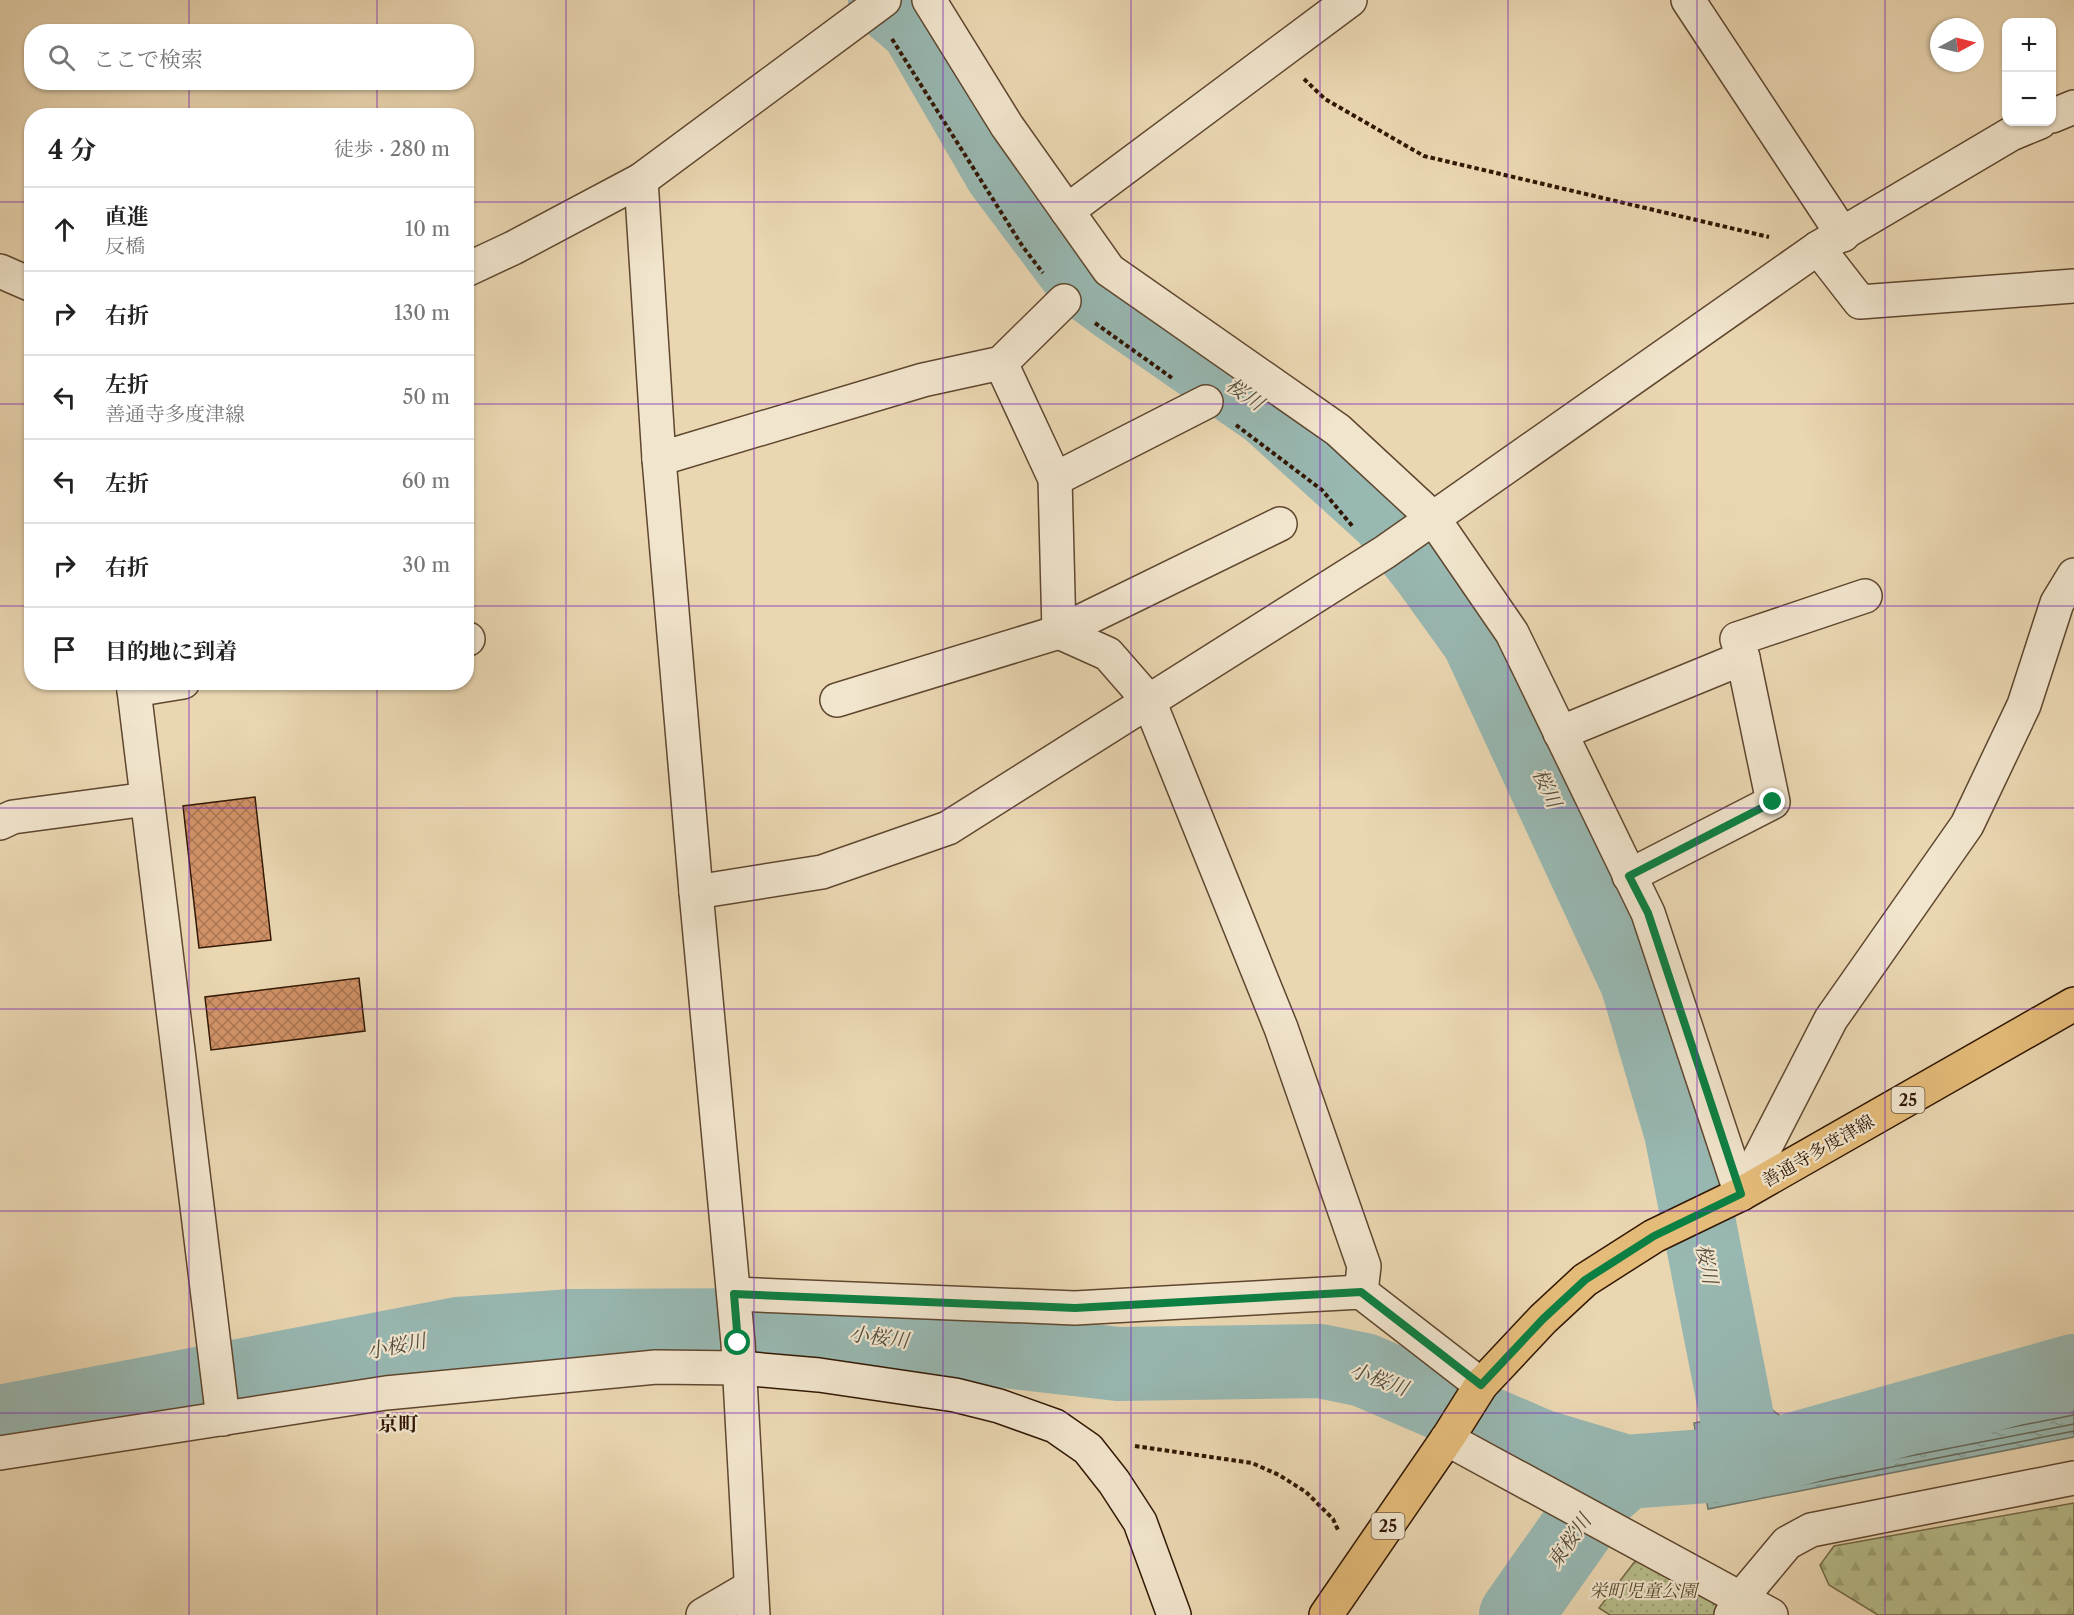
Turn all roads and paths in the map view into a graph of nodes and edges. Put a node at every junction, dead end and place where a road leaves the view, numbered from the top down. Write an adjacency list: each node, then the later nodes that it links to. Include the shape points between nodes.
1 (929, 0): 10 (street, via 1006,126)
2 (1350, 0): 5 (street)
3 (1688, 0): 11 (street)
4 (876, 5): 9 (street)
5 (1278, 54): 10 (street); 11 (path, via 1325,99 1424,156)
6 (2074, 107): 7 (street)
7 (2056, 114)
8 (2030, 126): 11 (street)
9 (641, 180): 12 (street); 19 (street)
10 (1067, 211): 21 (street, via 1109,270 1338,430)
11 (1830, 241): 15 (street, via 1860,302); 21 (street)
12 (474, 266)
13 (0, 271): 14 (street)
14 (24, 282)
15 (2074, 285)
16 (1064, 301): 17 (street)
17 (1001, 363): 19 (street, via 923,380); 20 (street)
18 (1206, 402): 20 (street)
19 (659, 459): 34 (street)
20 (1055, 479): 25 (street)
21 (1432, 519): 29 (street); 30 (street, via 1512,633)
22 (1280, 524): 25 (street)
23 (2074, 575): 36 (street, via 2057,603 2024,705 1967,825 1832,1019)
24 (1865, 596): 26 (street, via 1737,639)
25 (1059, 632): 28 (street); 29 (street, via 1108,654)
26 (1743, 658): 30 (street); 33 (street, via 1773,802)
27 (134, 690): 31 (street)
28 (837, 700)
29 (1149, 701): 34 (street, via 948,828 822,872); 37 (street, via 1281,1028 1364,1266)
30 (1560, 733): 33 (street)
31 (147, 799): 32 (street, via 14,817); 41 (street)
32 (0, 824)
33 (1629, 876): 36 (street, via 1648,913)
34 (696, 892): 38 (street)
35 (2074, 1004): 36 (main road, 善通寺多度津線 / 25)
36 (1741, 1194): 40 (main road, 善通寺多度津線 / 25, via 1654,1236 1585,1280)
37 (1361, 1292): 38 (street, via 1075,1308); 40 (street)
38 (734, 1295): 39 (street)
39 (739, 1355): 41 (street); 47 (street); 50 (street, via 819,1376 955,1395 1055,1426 1088,1449 1140,1522)
40 (1480, 1386): 42 (main road, 善通寺多度津線 / 25)
41 (221, 1409): 44 (street)
42 (1448, 1438): 48 (street, via 1589,1517); 51 (main road, 善通寺多度津線 / 25)
43 (1131, 1445): 46 (path, via 1252,1463 1306,1492 1333,1519)
44 (0, 1453)
45 (2074, 1478): 48 (street, via 1811,1530 1787,1543)
46 (1342, 1537)
47 (752, 1601): 49 (street)
48 (1736, 1607): 52 (street)
49 (703, 1615)
50 (1174, 1615)
51 (1326, 1615)
52 (1771, 1615)

